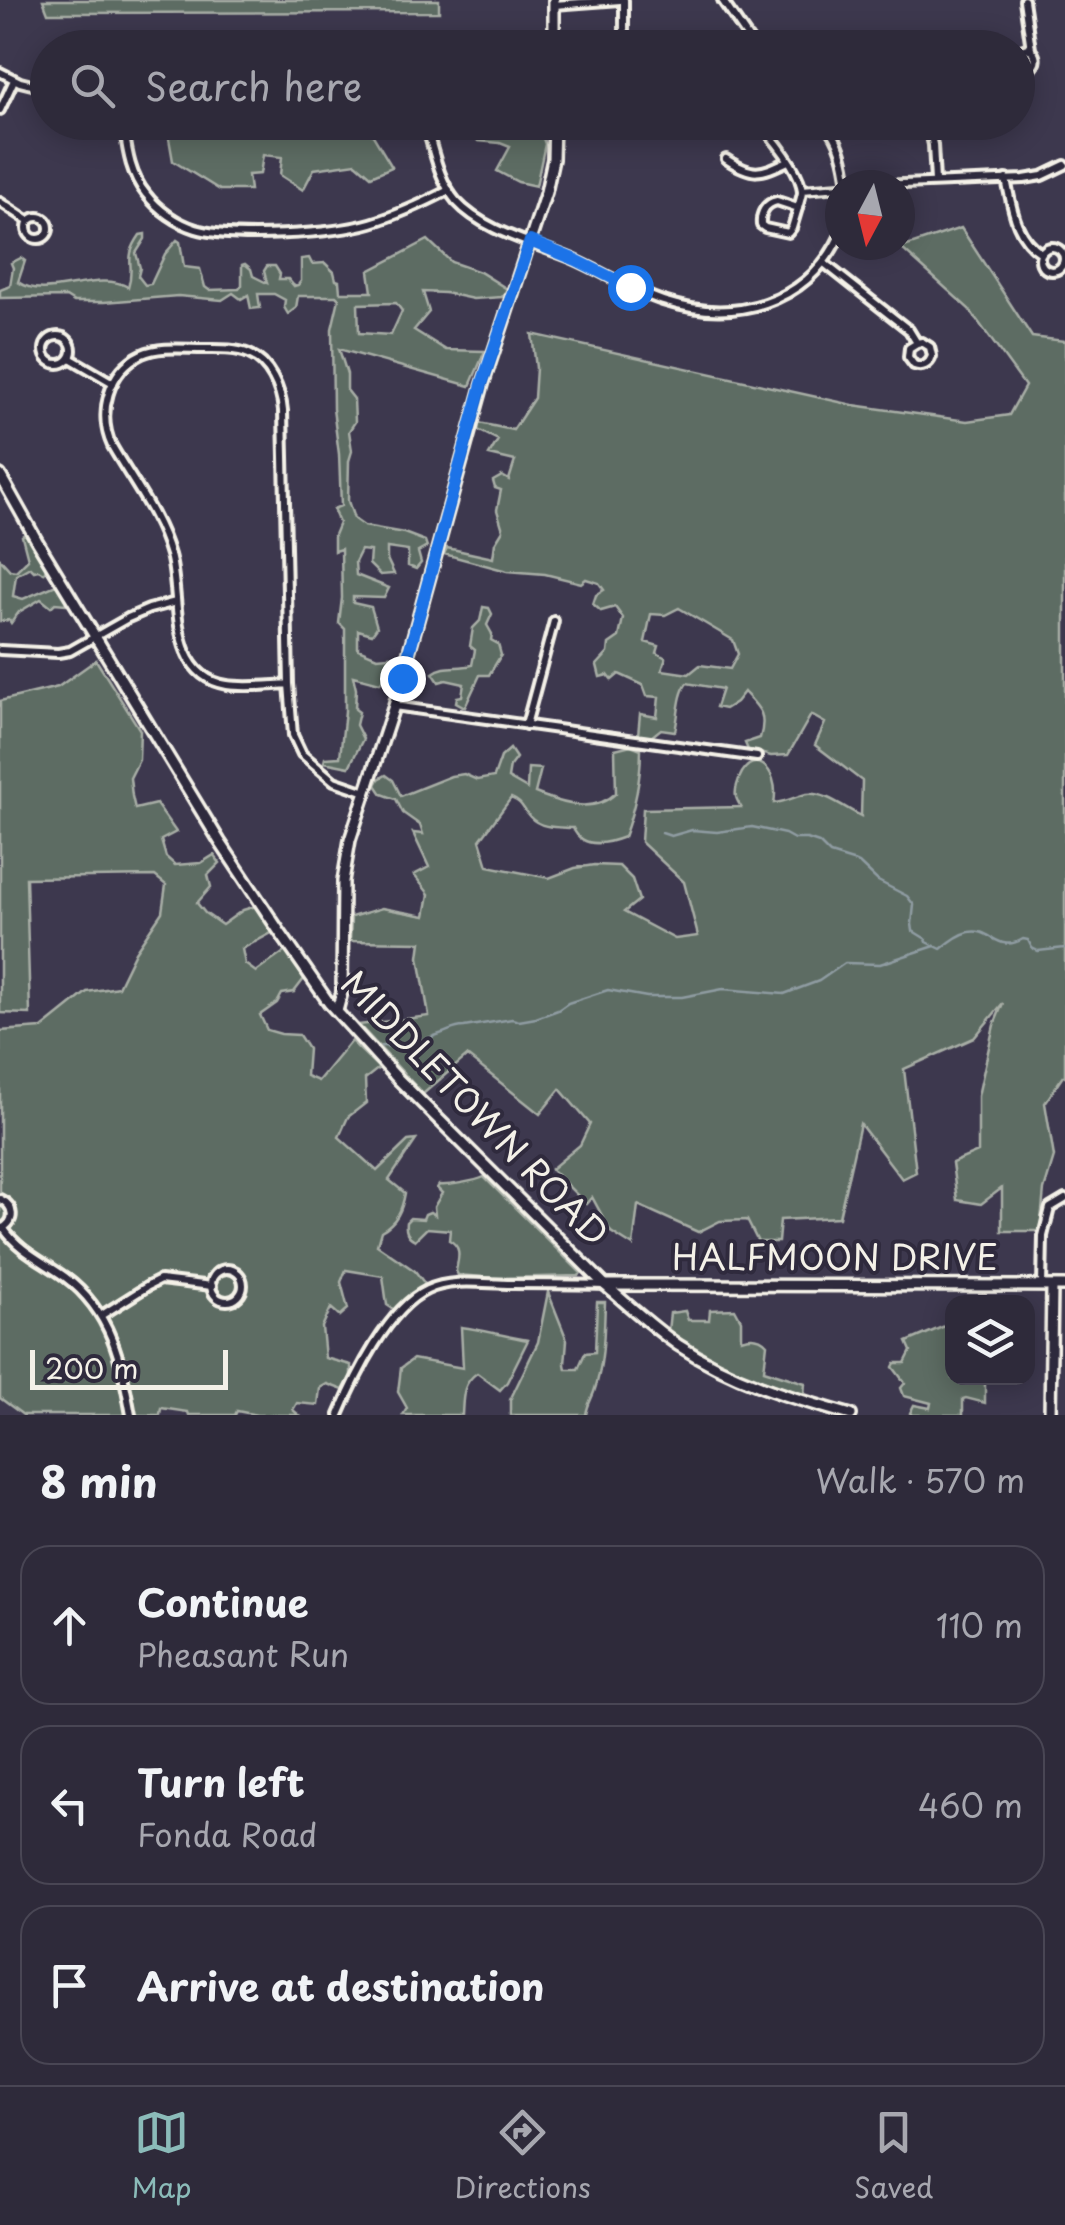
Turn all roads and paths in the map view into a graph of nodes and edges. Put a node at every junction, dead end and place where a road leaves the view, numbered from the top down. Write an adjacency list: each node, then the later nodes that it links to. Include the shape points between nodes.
1 (622, 0): 4 (street); 6 (street)
2 (722, 0): 7 (street)
3 (1024, 0): 8 (street)
4 (554, 2): 5 (street)
5 (554, 30)
6 (625, 30)
7 (743, 30)
8 (1029, 30)
9 (0, 72): 10 (street)
10 (14, 80): 11 (street); 12 (street)
11 (30, 84)
12 (0, 110)
13 (126, 140): 27 (street, via 144,192 175,220 212,233 345,228)
14 (431, 140): 27 (street)
15 (554, 140): 32 (street)
16 (774, 140): 20 (street)
17 (836, 140): 22 (street)
18 (932, 140): 24 (street)
19 (726, 159): 20 (street, via 760,173)
20 (788, 162): 28 (street)
21 (1065, 165): 23 (street, via 1042,176)
22 (846, 170)
23 (1006, 179): 24 (street); 33 (street, via 1020,230)
24 (936, 182): 25 (street)
25 (915, 183)
26 (825, 189): 28 (street)
27 (449, 190): 32 (street, via 474,215)
28 (802, 190): 30 (street)
29 (0, 202): 31 (street)
30 (798, 208): 30 (street, via 769,203 761,225 788,233)
31 (30, 221)
32 (530, 241): 35 (street, via 665,302 720,310 780,298); 45 (street, via 482,384)
33 (1041, 253)
34 (826, 260): 35 (street)
35 (824, 263): 36 (street)
36 (917, 343)
37 (70, 358): 37 (street, via 66,339 46,344 50,361); 38 (street)
38 (113, 383): 40 (street, via 106,435 161,530); 44 (street, via 144,353 186,349 249,354 274,378 283,410)
39 (0, 475): 42 (street, MIDDLETOWN ROAD)
40 (176, 602): 42 (street); 44 (street, via 182,644 200,672 226,684)
41 (554, 621): 46 (street)
42 (95, 638): 43 (street, via 70,651); 49 (street, MIDDLETOWN ROAD, via 278,932)
43 (0, 650)
44 (289, 684): 48 (street, via 293,734 302,754 334,781)
45 (394, 706): 46 (street); 48 (street)
46 (526, 725): 47 (street)
47 (758, 757)
48 (366, 792): 49 (street, via 345,862)
49 (337, 1011): 53 (street, MIDDLETOWN ROAD)
50 (1065, 1199): 56 (street, via 1050,1208 1045,1222)
51 (0, 1200): 52 (street, via 12,1211)
52 (2, 1229): 57 (street)
53 (606, 1285): 56 (street, HALFMOON DRIVE); 59 (street, via 451,1283 424,1290 370,1352); 60 (street, MIDDLETOWN ROAD, via 659,1331 723,1371)
54 (212, 1286): 54 (street, via 218,1298 229,1300 243,1282 224,1270); 57 (street, via 160,1280)
55 (1065, 1286): 56 (street, HALFMOON DRIVE)
56 (1047, 1287): 61 (street)
57 (102, 1315): 58 (street)
58 (131, 1415)
59 (339, 1415)
60 (851, 1415)
61 (1050, 1415)

